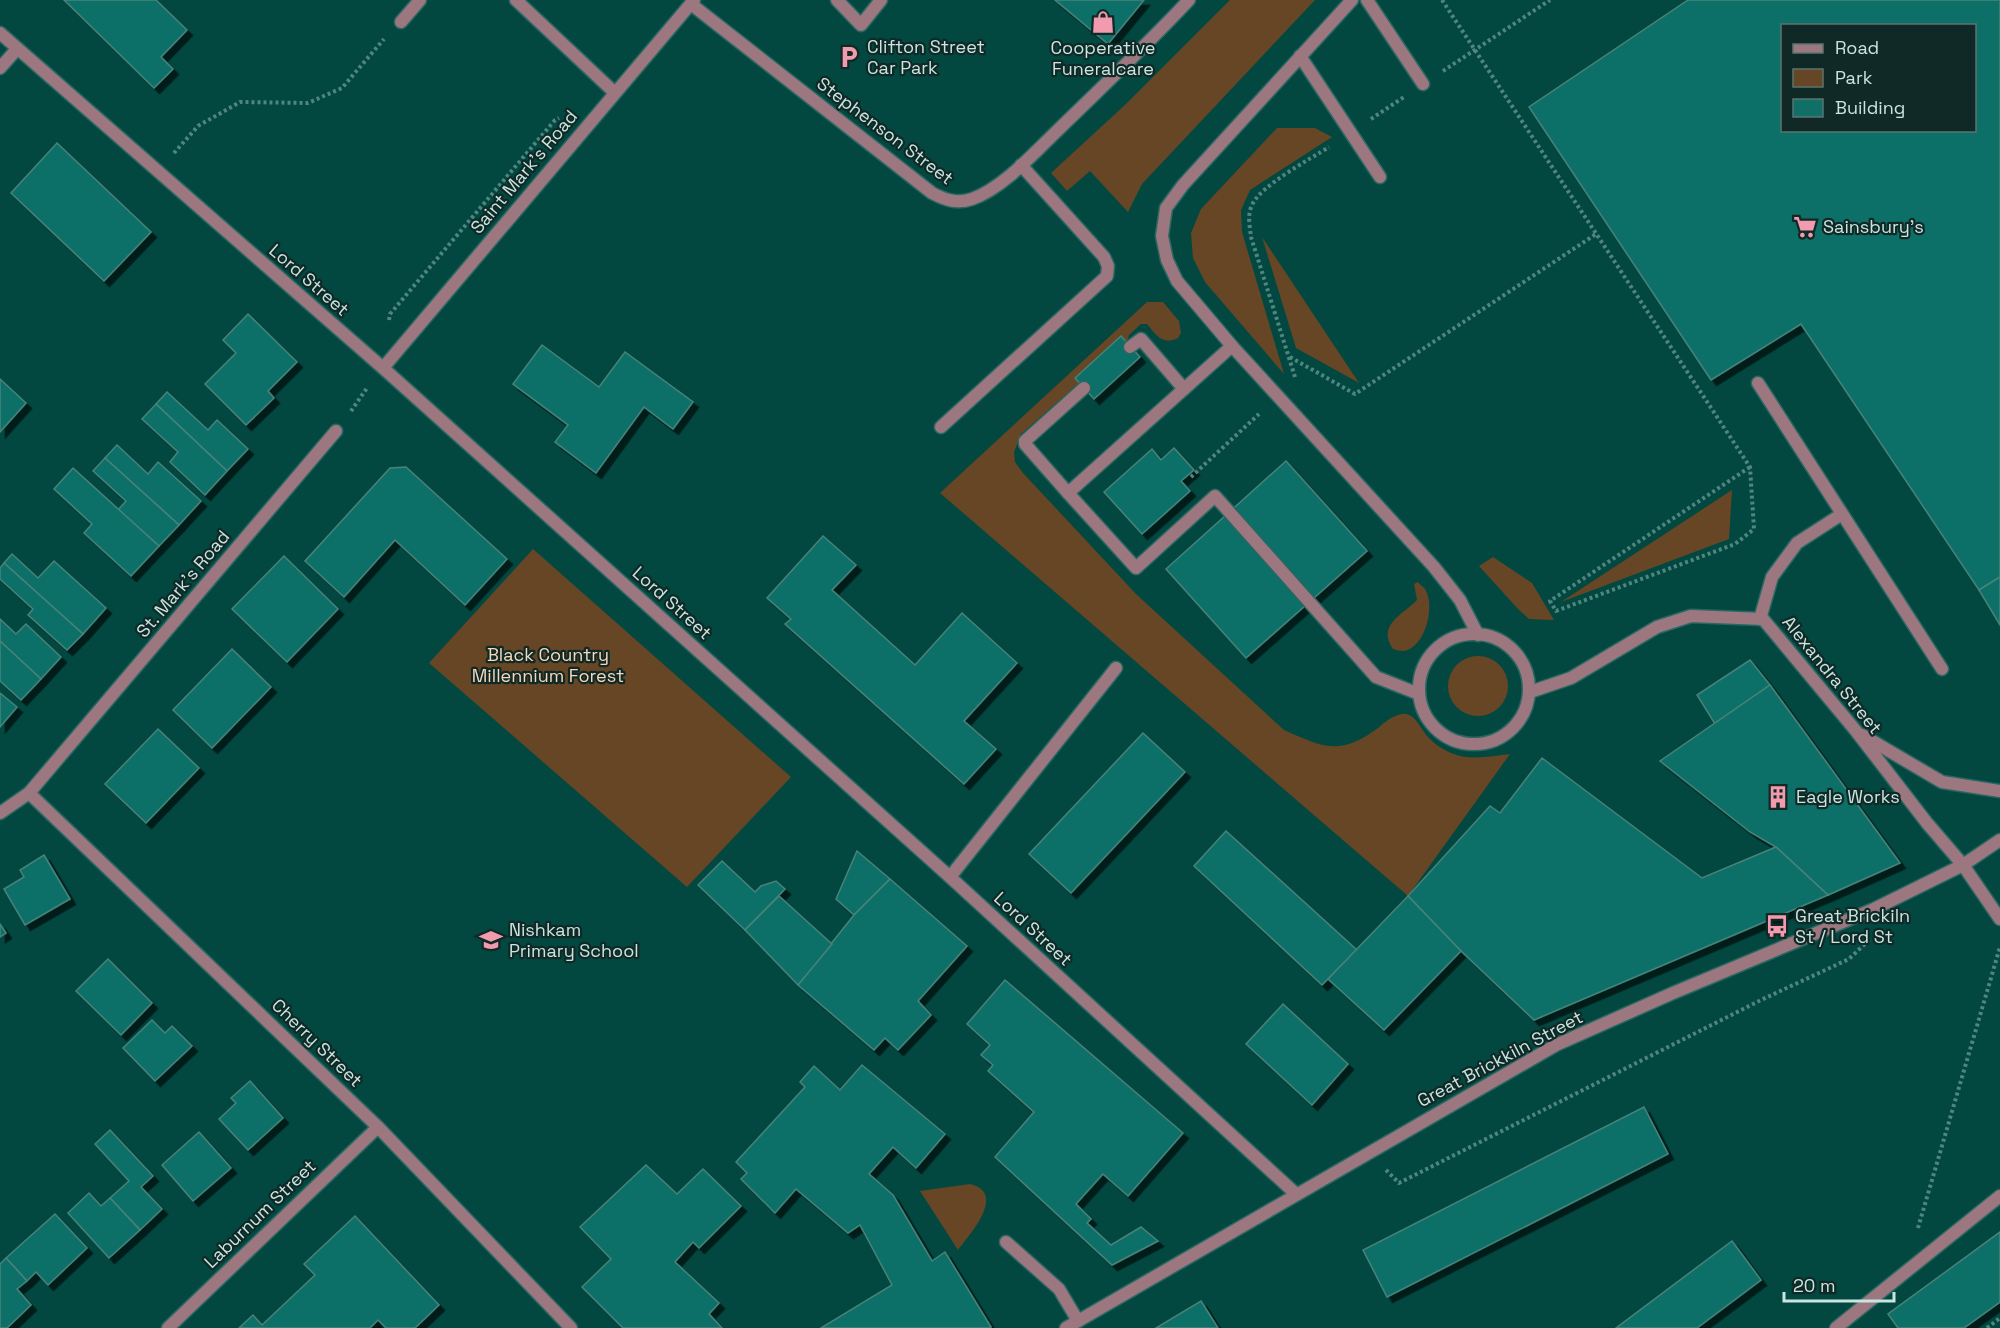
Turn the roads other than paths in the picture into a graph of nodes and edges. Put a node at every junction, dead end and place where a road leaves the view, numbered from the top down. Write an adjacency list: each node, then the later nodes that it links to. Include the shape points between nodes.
1 (420, 0): 9 (street)
2 (516, 0): 15 (street)
3 (837, 0): 4 (street, via 861,25)
4 (881, 0)
5 (1189, 0): 16 (street, Stephenson Street)
6 (1352, 0): 12 (street)
7 (1367, 0): 14 (street)
8 (692, 2): 15 (street, Saint Mark's Road); 16 (street, Stephenson Street, via 932,194 949,202 971,200)
9 (401, 22)
10 (0, 33): 11 (street, Lord Street)
11 (17, 49): 13 (street); 20 (street, Lord Street)
12 (1300, 56): 17 (street); 18 (street, via 1166,208 1162,236 1167,260 1177,280)
13 (0, 68)
14 (1423, 84)
15 (614, 92): 20 (street, Saint Mark's Road)
16 (1021, 165): 24 (street, via 1104,257 1107,276)
17 (1380, 177)
18 (1232, 346): 23 (street); 29 (street, via 1434,567 1460,600)
19 (1130, 347): 23 (street, via 1141,339)
20 (383, 368): 40 (street, Lord Street)
21 (1758, 383): 27 (street)
22 (1084, 388): 26 (street, via 1025,441)
23 (1184, 388): 26 (street)
24 (941, 426)
25 (336, 431): 36 (street, St. Mark's Road)
26 (1068, 493): 33 (street, via 1136,568 1215,496 1376,678)
27 (1842, 514): 28 (street, via 1797,543 1772,577); 31 (street)
28 (1760, 619): 32 (street, Alexandra Street, via 1691,616 1657,627 1571,678); 34 (street, Alexandra Street)
29 (1478, 635): 32 (street, via 1505,644 1519,656 1528,674); 33 (street, via 1450,640 1437,649 1421,675)
30 (1116, 668): 40 (street)
31 (1941, 669)
32 (1530, 692): 33 (street, via 1516,726 1502,738 1484,744 1448,738 1423,711)
33 (1419, 694)
34 (1856, 731): 35 (street, via 1942,782); 39 (street, Alexandra Street)
35 (2000, 791)
36 (29, 793): 37 (street, St. Mark's Road); 42 (street, Cherry Street)
37 (0, 813)
38 (2000, 840): 39 (street, Great Brickkiln Street)
39 (1963, 865): 41 (street, Alexandra Street); 43 (street, Great Brickkiln Street, via 1875,909 1556,1046)
40 (950, 877): 43 (street, Lord Street)
41 (2000, 919)
42 (378, 1127): 47 (street, Laburnum Street); 48 (street, Cherry Street)
43 (1296, 1194): 46 (street, Great Brickkiln Street)
44 (2000, 1196): 50 (street)
45 (1006, 1242): 46 (street, via 1059,1288)
46 (1078, 1321): 49 (street, Great Brickkiln Street)
47 (168, 1328)
48 (571, 1328)
49 (1066, 1328)
50 (1836, 1328)

